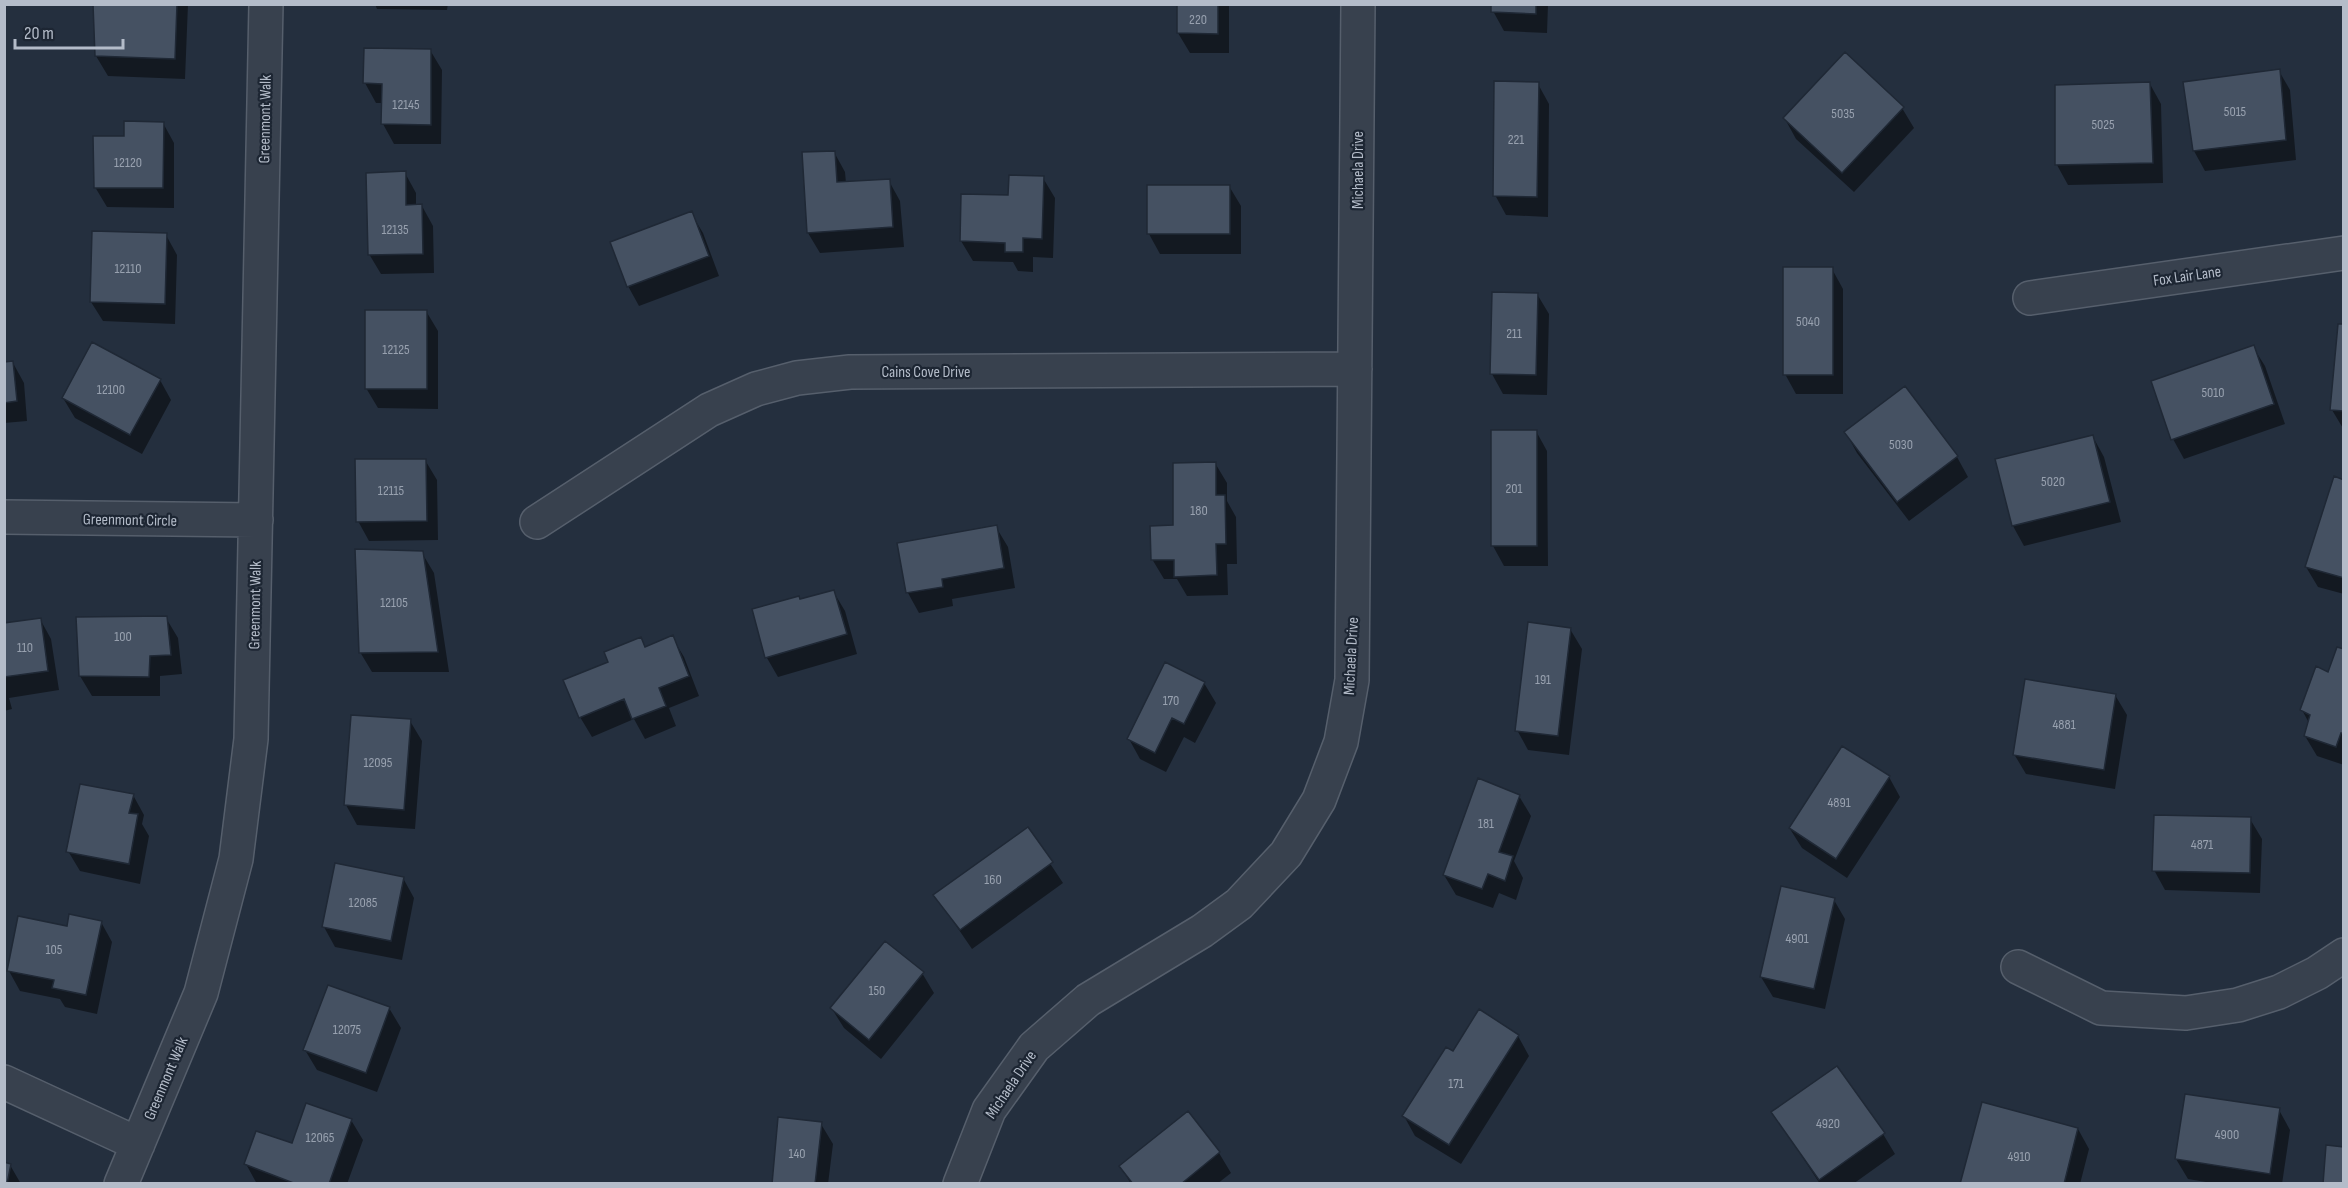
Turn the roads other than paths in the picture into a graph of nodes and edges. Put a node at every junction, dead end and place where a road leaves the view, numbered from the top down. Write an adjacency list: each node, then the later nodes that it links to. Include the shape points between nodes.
1 (266, 4): 7 (street, Greenmont Walk)
2 (1358, 4): 5 (street, Michaela Drive)
3 (2343, 253): 4 (street, Fox Lair Lane)
4 (2030, 298)
5 (1355, 369): 8 (street, Cains Cove Drive, via 850,372 797,378 756,389 709,410); 14 (street, Michaela Drive, via 1352,680 1341,741 1319,801 1286,854 1239,904 1088,1000 1034,1047 989,1110)
6 (4, 517): 7 (street, Greenmont Circle)
7 (256, 520): 12 (street, Greenmont Walk, via 251,739 236,860 201,993)
8 (537, 522)
9 (2343, 955): 10 (street, via 2279,992 2238,1005 2186,1013 2101,1008)
10 (2018, 967)
11 (4, 1082): 12 (street)
12 (138, 1144): 13 (street, Greenmont Walk)
13 (121, 1184)
14 (960, 1184)

